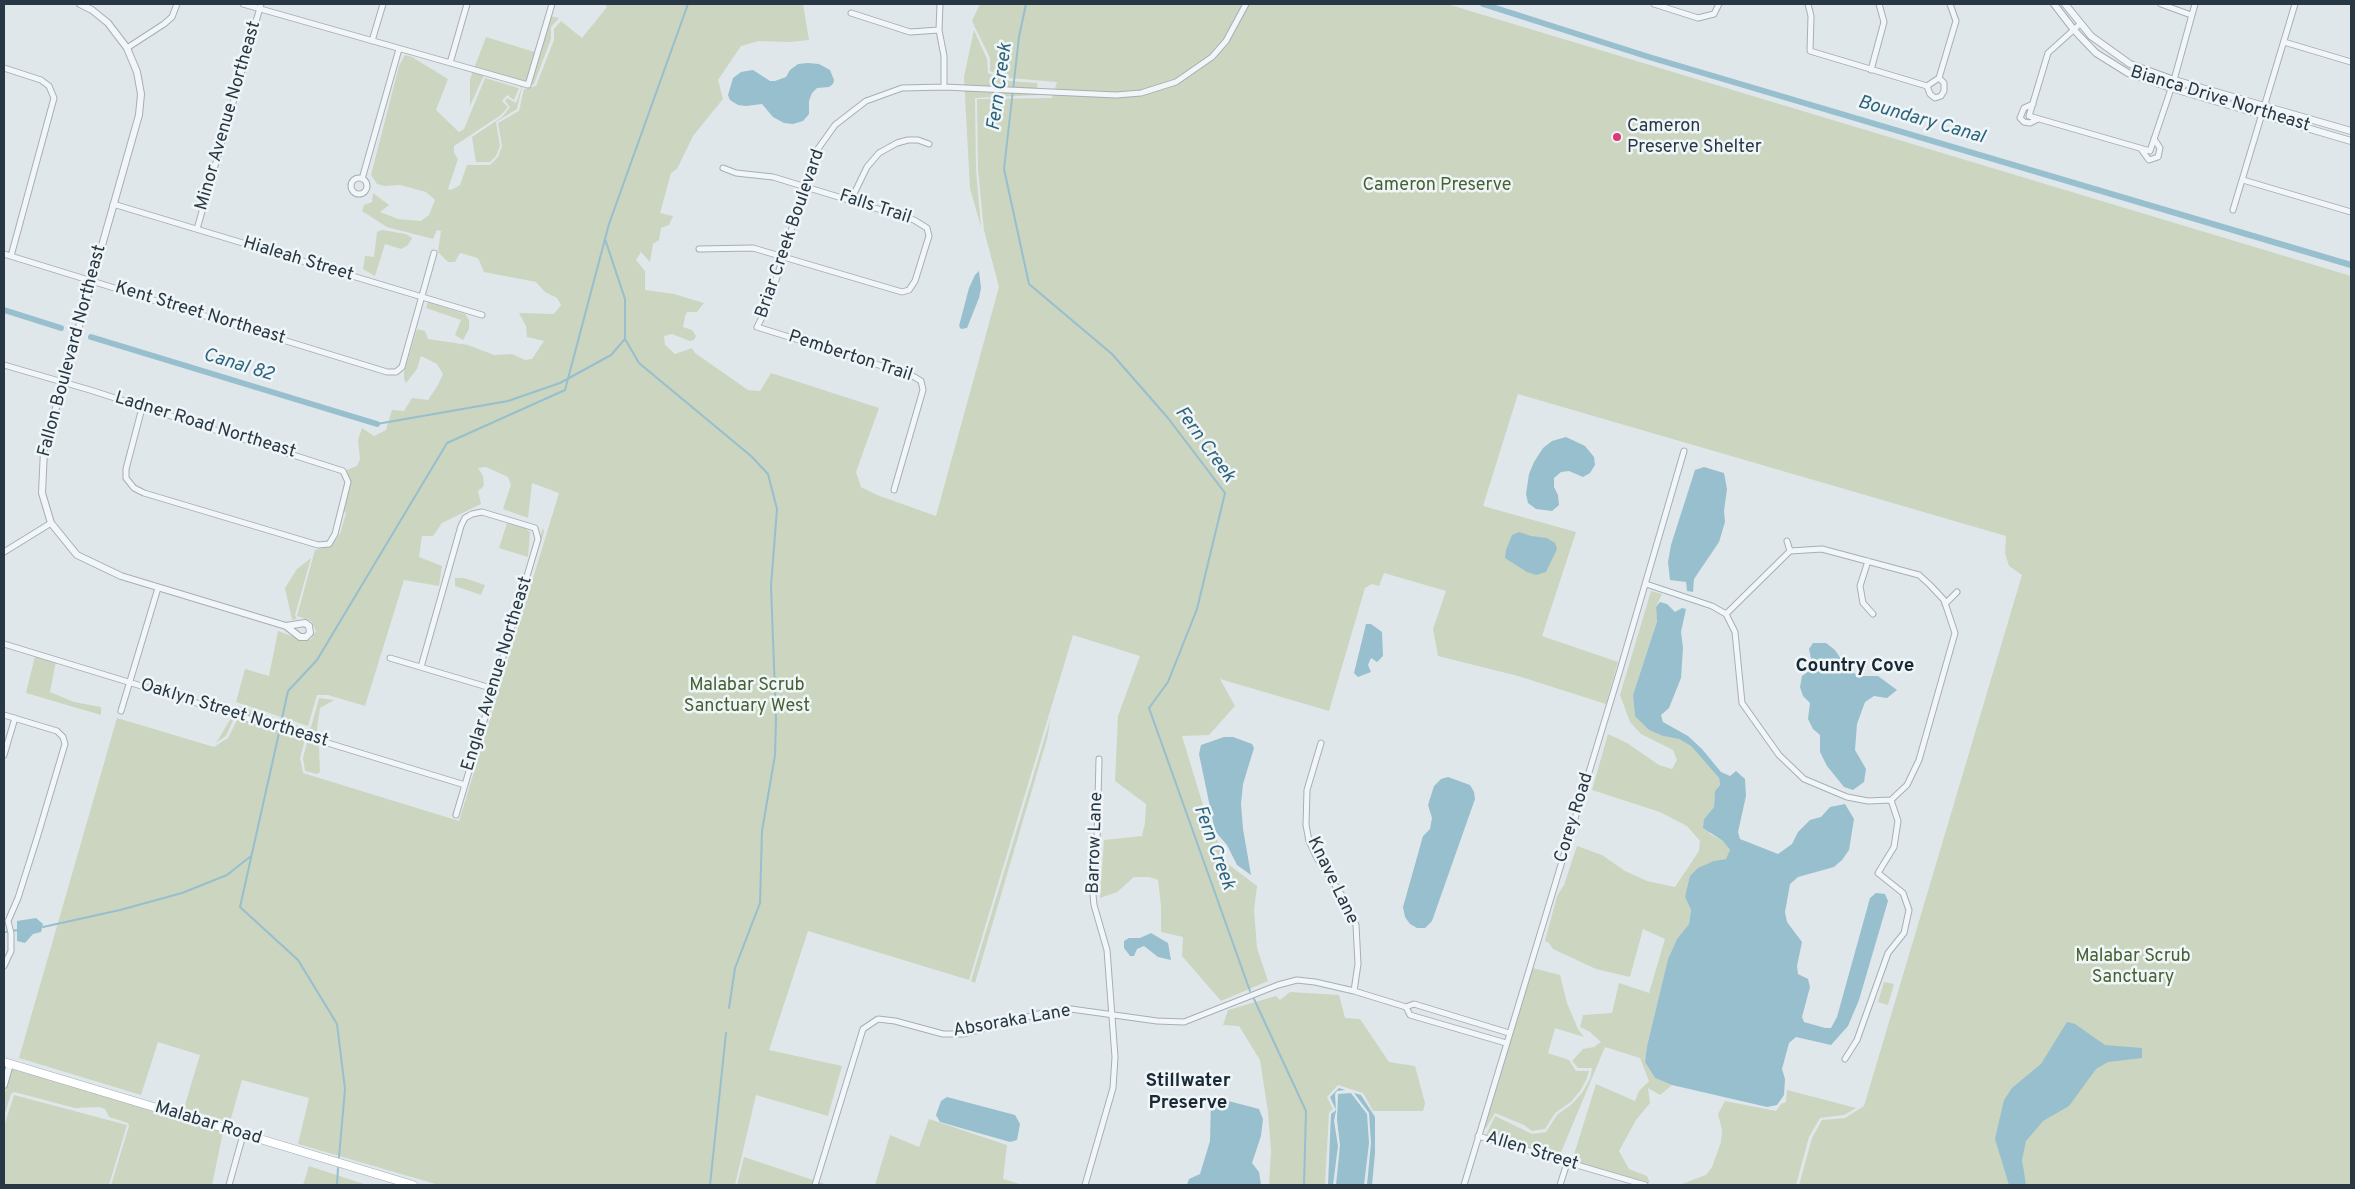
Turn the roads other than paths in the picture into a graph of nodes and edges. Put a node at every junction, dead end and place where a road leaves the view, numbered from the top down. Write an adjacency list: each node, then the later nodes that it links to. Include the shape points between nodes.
1 (80, 4): 27 (street, Fallon Boulevard Northeast, via 108,23)
2 (177, 4): 27 (street, via 172,17)
3 (243, 4): 19 (street)
4 (383, 4): 25 (street)
5 (467, 4): 30 (street)
6 (552, 4): 30 (street, via 528,86)
7 (940, 4): 23 (street)
8 (1246, 4): 36 (street, Briar Creek Boulevard, via 1226,41 1197,69 1176,82 1141,93 1116,95)
9 (1654, 4): 10 (street, via 1698,18 1714,14)
10 (1719, 4)
11 (1808, 4): 32 (street, via 1810,51)
12 (1879, 4): 32 (street, via 1884,22)
13 (1950, 4): 33 (street, via 1956,21)
14 (2054, 4): 24 (street, Bianca Drive Northeast)
15 (2065, 4): 22 (street, Bianca Drive Northeast)
16 (2161, 4): 21 (street)
17 (2195, 4): 21 (street)
18 (2295, 4): 26 (street)
19 (261, 6): 25 (street); 55 (street, Minor Avenue Northeast)
20 (851, 13): 23 (street, via 910,32)
21 (2191, 16): 34 (street)
22 (2080, 24): 24 (street); 34 (street, Bianca Drive Northeast, via 2104,47 2130,64)
23 (939, 30): 36 (street, via 944,56)
24 (2074, 30): 37 (street, Bianca Drive Northeast, via 2110,63 2136,77); 38 (street, via 2048,54)
25 (372, 41): 28 (street)
26 (2284, 42): 29 (street); 39 (street)
27 (127, 48): 52 (street, Fallon Boulevard Northeast, via 137,72 139,115)
28 (400, 49): 30 (street); 48 (street)
29 (2351, 62)
30 (450, 63)
31 (4, 68): 59 (street, via 41,80 51,89 54,98)
32 (1871, 70): 35 (street)
33 (1939, 78): 35 (street); 35 (street, via 1944,83 1941,96 1935,98)
34 (2174, 80): 37 (street); 39 (street, Bianca Drive Northeast)
35 (1927, 86)
36 (944, 87): 50 (street, Briar Creek Boulevard, via 902,88 866,101 850,112 835,125 815,153)
37 (2171, 88): 40 (street, Bianca Drive Northeast); 43 (street)
38 (2033, 104): 41 (street, via 2029,116); 41 (street, via 2024,108 2020,118 2030,123)
39 (2266, 106): 40 (street); 42 (street, Bianca Drive Northeast)
40 (2263, 115): 44 (street, Bianca Drive Northeast); 49 (street)
41 (2038, 119): 46 (street)
42 (2351, 131): 44 (street)
43 (2154, 139): 46 (street, via 2150,152); 46 (street, via 2160,148 2158,157 2149,160)
44 (2350, 140)
45 (929, 144): 51 (street, via 908,140 879,153 866,167)
46 (2141, 149)
47 (723, 168): 50 (street, Falls Trail)
48 (362, 179)
49 (2243, 180): 53 (street); 54 (street)
50 (804, 186): 51 (street, Falls Trail); 60 (street, Briar Creek Boulevard)
51 (851, 200): 60 (street, Falls Trail, via 914,220 928,228 929,236 915,281 909,290 898,292)
52 (113, 204): 55 (street, Hialeah Street); 61 (street, Fallon Boulevard Northeast)
53 (2233, 210)
54 (2351, 212)
55 (197, 229): 62 (street, Hialeah Street)
56 (700, 249): 60 (street, via 747,248)
57 (434, 253): 62 (street)
58 (4, 254): 59 (street, Kent Street Northeast)
59 (11, 256): 61 (street, Kent Street Northeast)
60 (782, 256): 64 (street, Briar Creek Boulevard, via 768,306)
61 (92, 281): 62 (street, Kent Street Northeast, via 387,372 396,372 402,367); 66 (street, Fallon Boulevard Northeast)
62 (422, 297): 63 (street, Hialeah Street)
63 (482, 315)
64 (757, 327): 69 (street, Pemberton Trail, via 911,375 921,381 923,390)
65 (4, 365): 66 (street, Ladner Road Northeast)
66 (62, 382): 67 (street, Ladner Road Northeast); 70 (street, Fallon Boulevard Northeast, via 44,450 42,493)
67 (142, 408): 67 (street, Ladner Road Northeast, via 343,471 348,482 335,534 329,544 318,545 134,488 126,478 126,469)
68 (1684, 451): 75 (street, Corey Road)
69 (894, 490)
70 (51, 523): 73 (street); 76 (street, Fallon Boulevard Northeast, via 77,555 121,576)
71 (1787, 541): 72 (street)
72 (1790, 551): 74 (street, via 1822,549); 79 (street)
73 (4, 552)
74 (1868, 561): 78 (street, via 1919,575); 80 (street, via 1860,586 1863,603)
75 (1646, 584): 79 (street, via 1712,606); 102 (street, Corey Road)
76 (158, 588): 81 (street, Fallon Boulevard Northeast); 85 (street)
77 (1957, 592): 78 (street)
78 (1945, 604): 94 (street, via 1955,633 1919,760 1907,785)
79 (1726, 614): 94 (street, via 1735,632 1742,702 1780,755 1804,779 1846,797)
80 (1872, 614)
81 (286, 626)
82 (4, 644): 85 (street, Oaklyn Street Northeast)
83 (390, 658): 84 (street)
84 (421, 667): 86 (street); 86 (street, Englar Avenue Northeast, via 465,518 476,512 531,526 538,539)
85 (130, 682): 87 (street); 93 (street, Oaklyn Street Northeast)
86 (494, 689): 93 (street, Englar Avenue Northeast)
87 (121, 711)
88 (4, 715): 89 (street)
89 (15, 718): 91 (street); 96 (street, via 57,731 65,744 8,921 11,951)
90 (1321, 743): 97 (street, Knave Lane, via 1307,790 1306,826 1316,858 1345,900 1356,925 1358,964)
91 (4, 755)
92 (1099, 759): 99 (street, Barrow Lane, via 1097,840 1091,874 1094,905 1107,950)
93 (465, 785): 95 (street, Englar Avenue Northeast)
94 (1890, 800): 104 (street, via 1898,821 1894,847 1878,873 1903,893 1909,910 1904,933 1888,952 1857,1040)
95 (456, 815)
96 (4, 966)
97 (1354, 991): 98 (street, Absoraka Lane); 99 (street, Absoraka Lane, via 1297,980 1184,1022)
98 (1406, 1007): 100 (street, Absoraka Lane, via 1414,1004); 101 (street, Absoraka Lane, via 1410,1015)
99 (1113, 1014): 112 (street, Absoraka Lane, via 1071,1009 1050,1011 963,1034 943,1034 878,1019 863,1029); 113 (street, Barrow Lane, via 1113,1088)
100 (1469, 1021): 101 (street); 102 (street, Absoraka Lane)
101 (1466, 1032): 103 (street, Absoraka Lane)
102 (1509, 1033): 103 (street, Corey Road)
103 (1506, 1043): 108 (street, Corey Road)
104 (1845, 1059)
105 (7, 1062): 106 (street); 107 (main road, Malabar Road)
106 (4, 1085)
107 (243, 1135): 110 (street); 111 (main road, Malabar Road)
108 (1478, 1136): 109 (street, Allen Street); 114 (street, Corey Road)
109 (1567, 1163): 115 (street); 116 (street, Allen Street)
110 (229, 1185)
111 (413, 1185)
112 (815, 1185)
113 (1085, 1185)
114 (1464, 1185)
115 (1560, 1185)
116 (1645, 1185)

